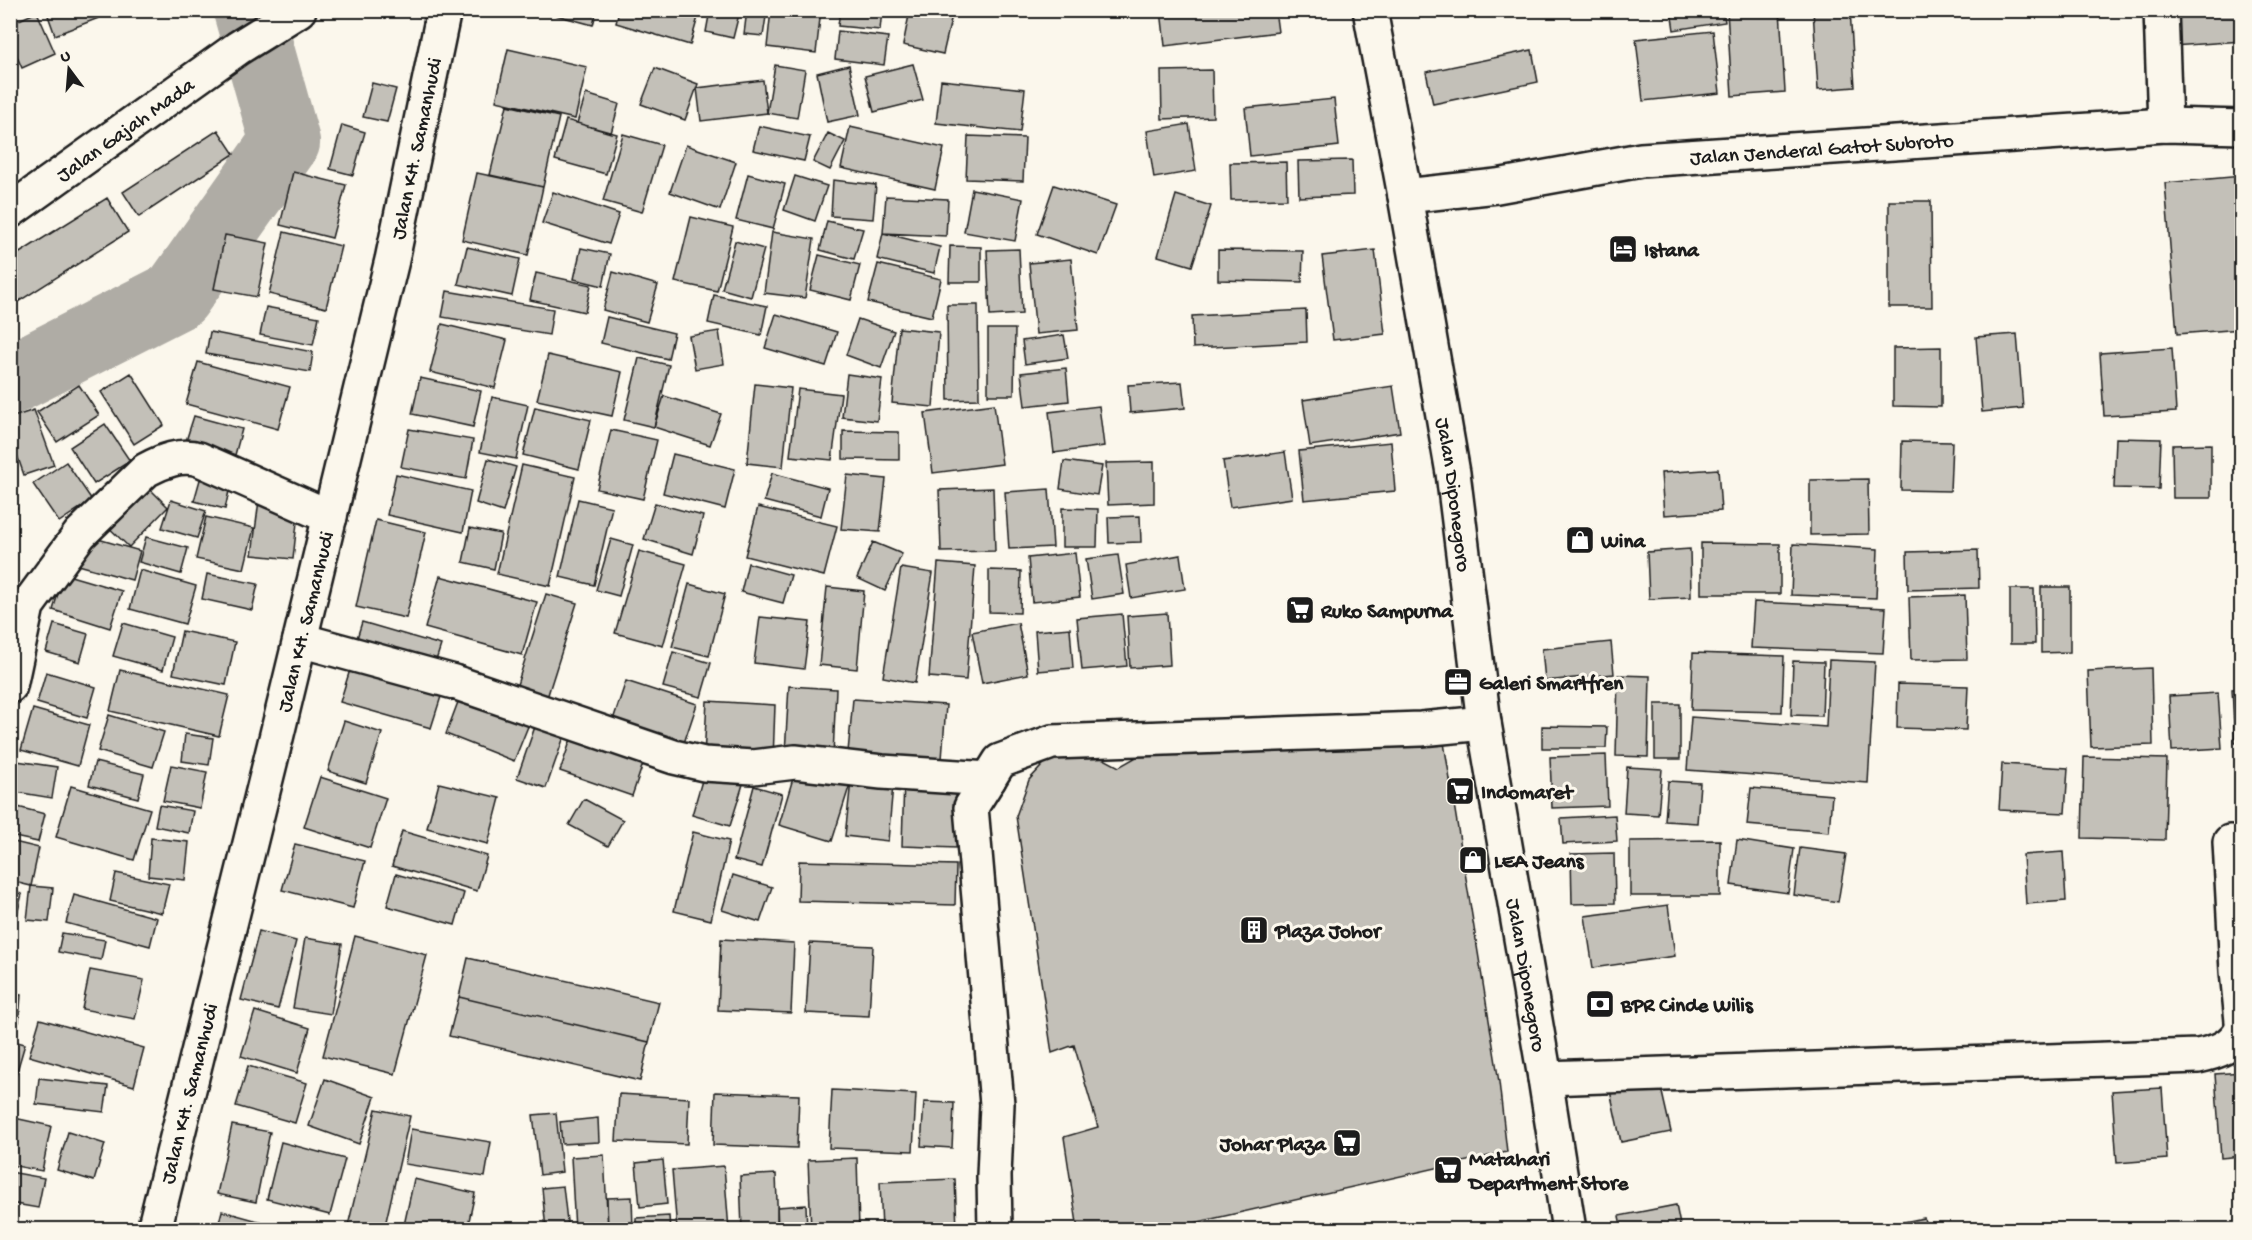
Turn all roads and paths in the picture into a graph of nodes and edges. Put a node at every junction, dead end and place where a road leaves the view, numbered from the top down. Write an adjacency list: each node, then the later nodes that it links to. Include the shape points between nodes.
1 (299, 10): 8 (main road, Jalan Gajah Mada, via 238,48)
2 (444, 10): 9 (main road, Jalan KH. Samanhudi, via 392,260)
3 (1370, 10): 7 (main road, Jalan Diponegoro)
4 (2161, 10): 5 (main road)
5 (2165, 125): 6 (main road, Jalan Jenderal Gatot Subroto); 7 (main road, Jalan Jenderal Gatot Subroto, via 1641,160 1497,186)
6 (2241, 127)
7 (1405, 196): 12 (main road, Jalan Diponegoro, via 1453,473)
8 (10, 211)
9 (330, 517): 10 (main road, Jalan KH. Samanhudi); 11 (main road, via 199,459 187,456 146,470 80,534 27,606)
10 (300, 640): 13 (main road, via 454,682 704,764 753,768 795,762); 18 (main road, Jalan KH. Samanhudi)
11 (10, 686)
12 (1484, 723): 13 (main road, via 1421,729 1052,742 1000,761); 17 (main road, Jalan Diponegoro)
13 (989, 779): 19 (main road, via 971,807 997,1104)
14 (2230, 842): 15 (main road)
15 (2241, 1021)
16 (2241, 1028): 17 (main road, via 2237,1039 2226,1048 2198,1056)
17 (1545, 1078): 20 (main road, Jalan Diponegoro)
18 (154, 1230)
19 (995, 1230)
20 (1569, 1230)

